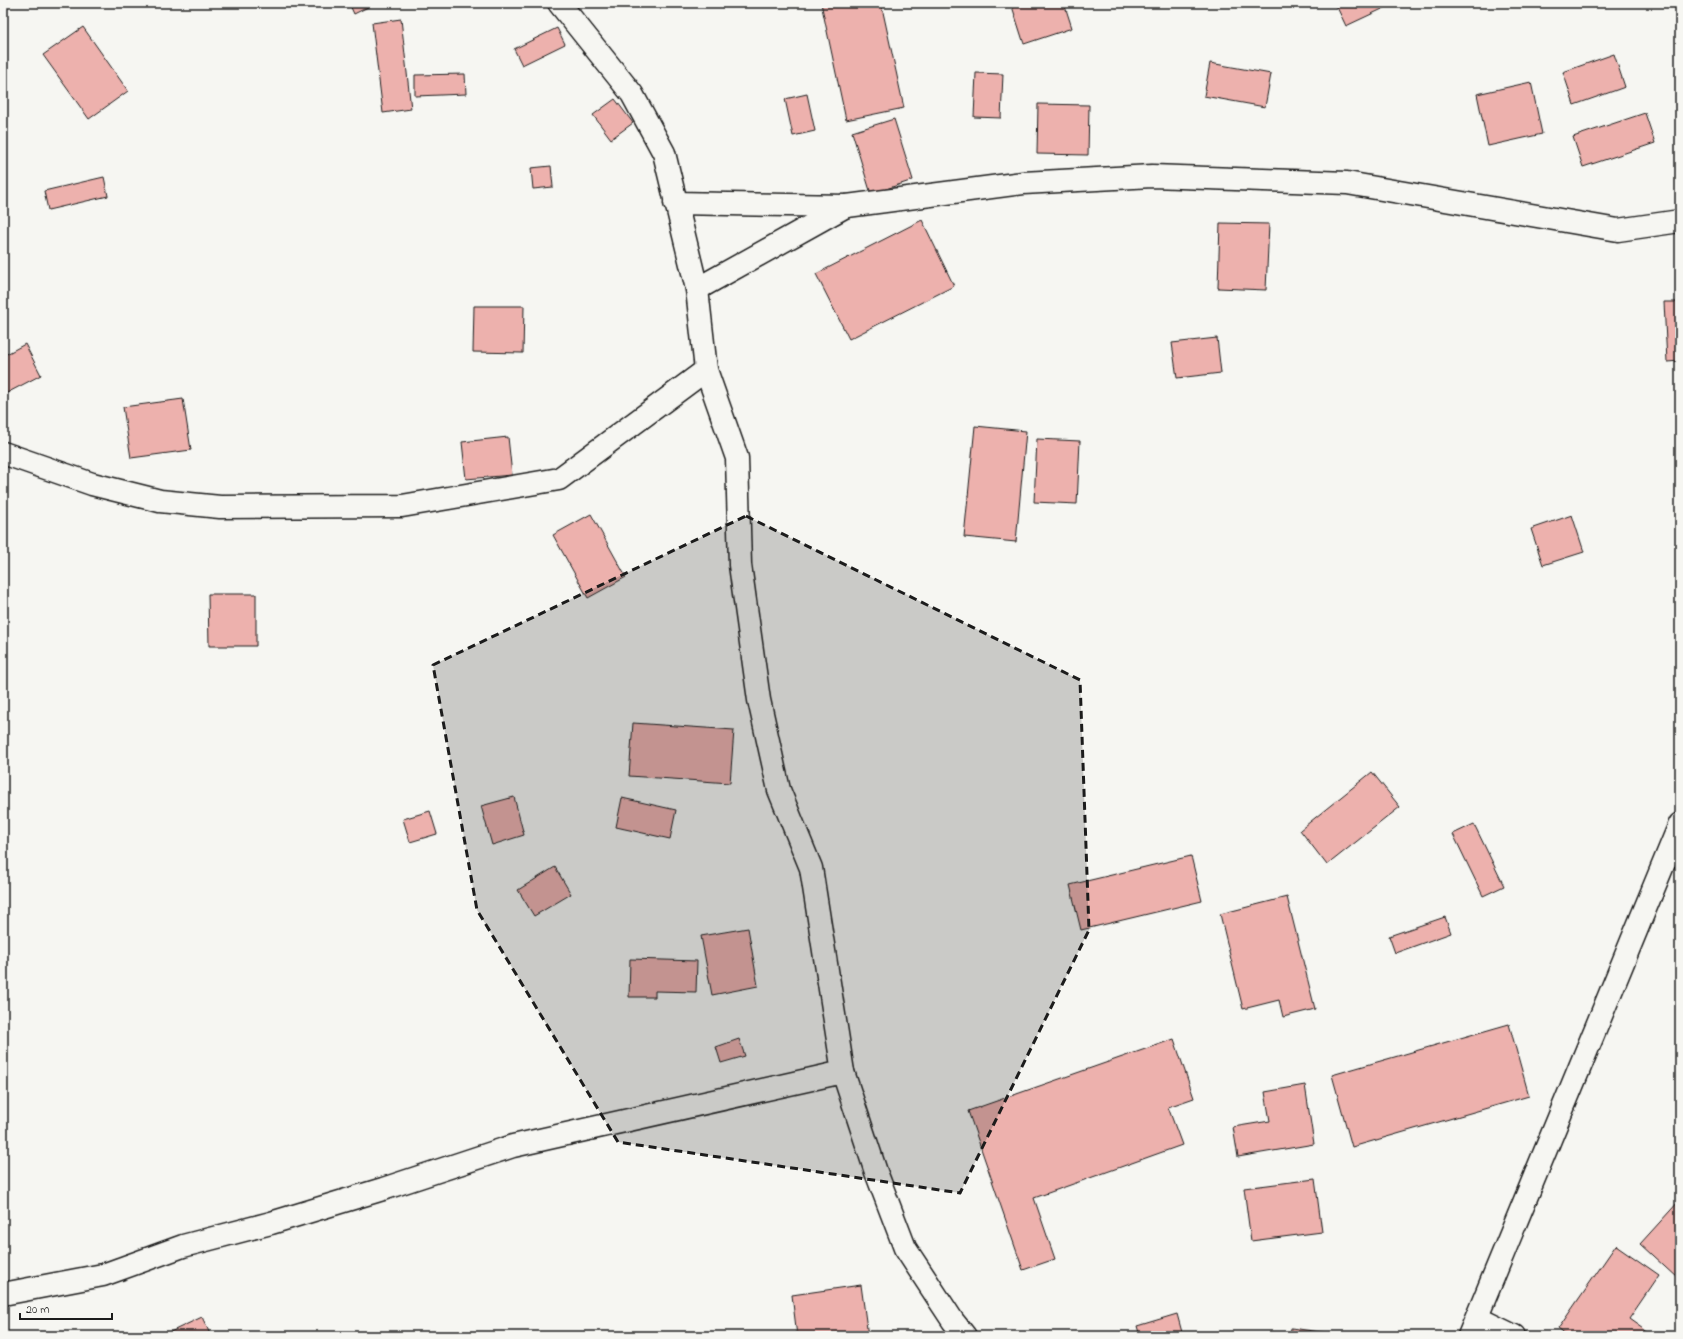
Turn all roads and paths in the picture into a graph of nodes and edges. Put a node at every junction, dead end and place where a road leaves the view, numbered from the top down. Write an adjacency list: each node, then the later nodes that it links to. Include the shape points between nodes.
1 (559, 3): 2 (street, via 632,94 664,153)
2 (676, 203): 3 (street); 5 (street)
3 (847, 206): 4 (street, via 1022,183 1152,176 1347,183 1618,230); 5 (street)
4 (1680, 221)
5 (697, 289): 6 (street)
6 (706, 370): 7 (street, via 559,479 402,506 220,507 160,501 92,484); 9 (street, via 737,458 740,565 759,700 779,790 811,868)
7 (3, 453)
8 (1680, 824): 11 (street)
9 (844, 1072): 10 (street, via 513,1146 271,1223 183,1246 103,1275); 12 (street, via 876,1172 905,1248 952,1321)
10 (3, 1294)
11 (1473, 1327): 13 (street)
12 (965, 1336)
13 (1514, 1336)

